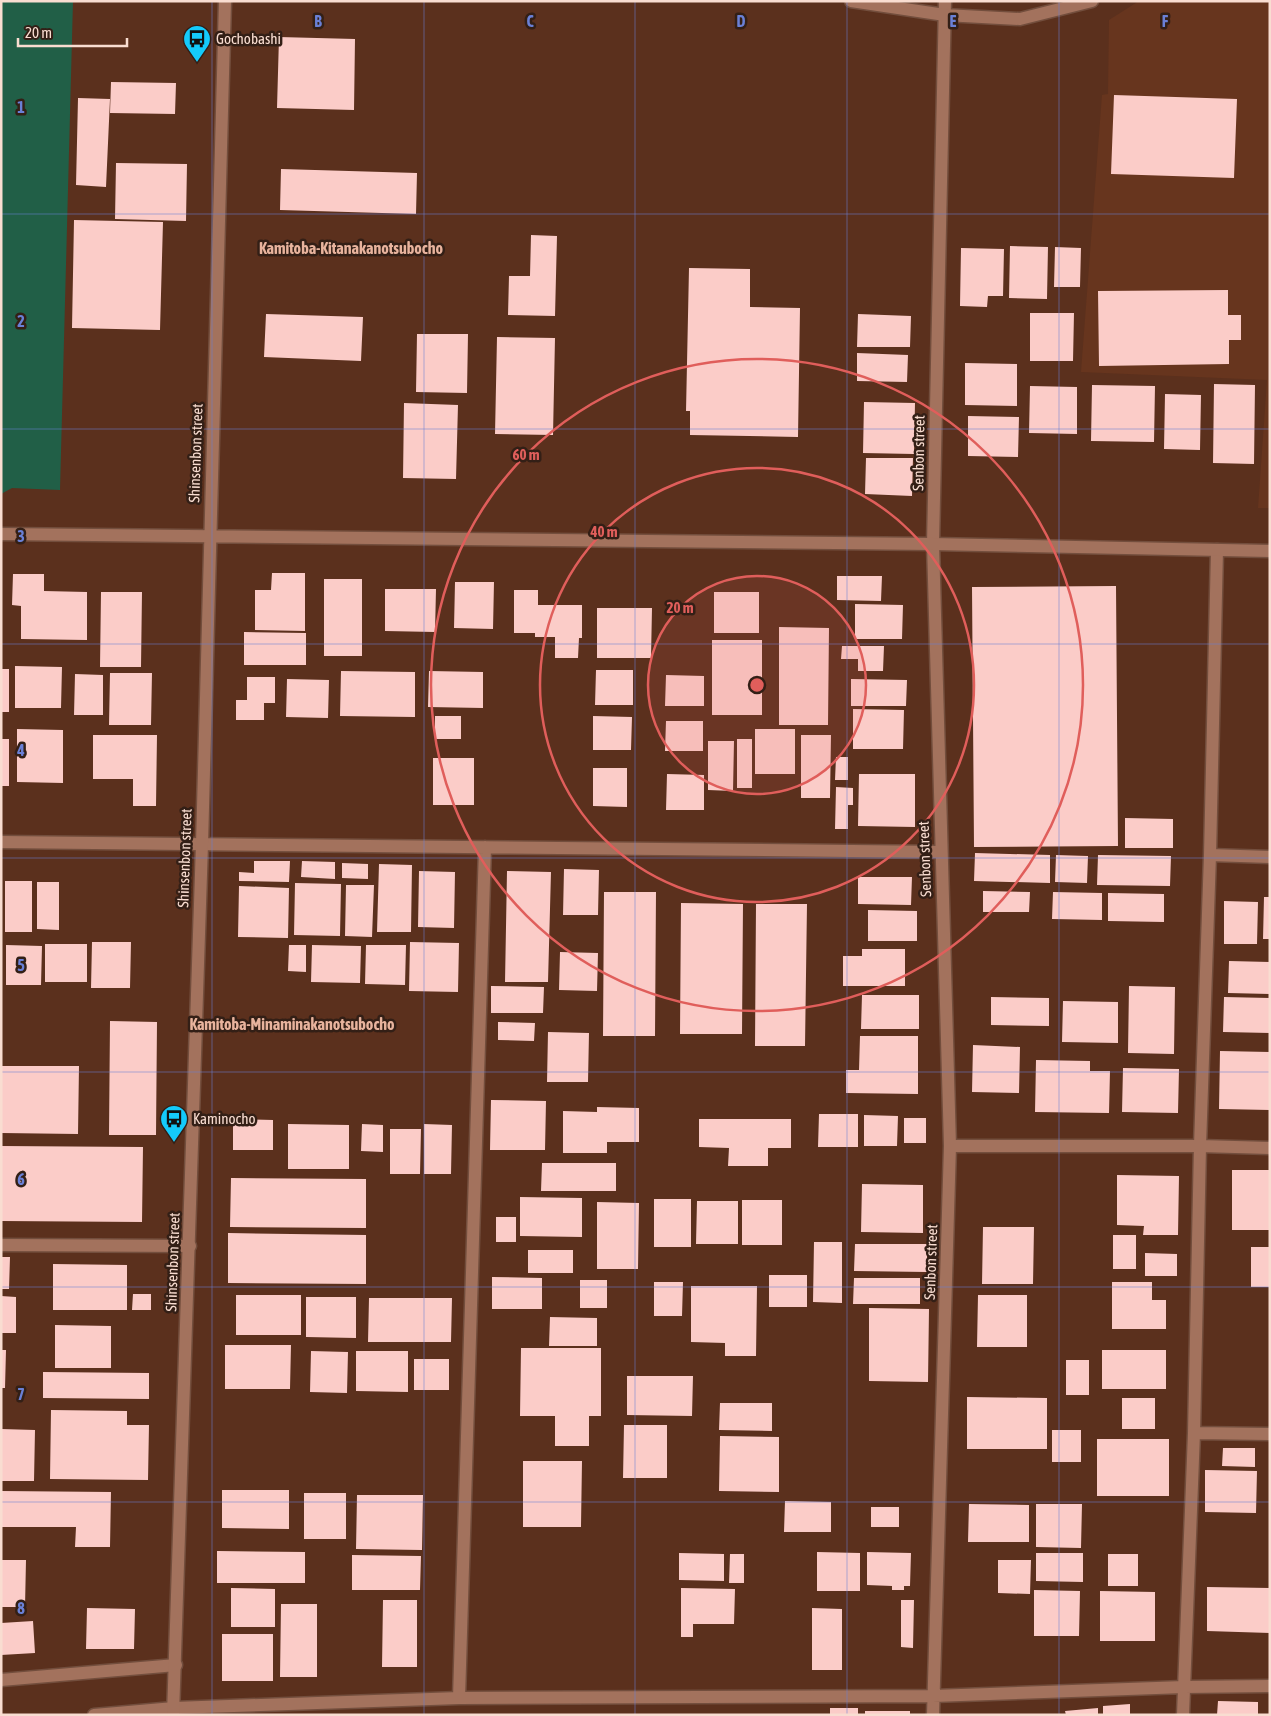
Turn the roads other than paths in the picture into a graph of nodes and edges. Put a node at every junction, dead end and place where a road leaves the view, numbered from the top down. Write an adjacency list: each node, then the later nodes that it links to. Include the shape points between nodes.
1 (225, 1): 7 (street, Shinsenbon street)
2 (851, 1): 5 (street)
3 (945, 1): 5 (street, Senbon street)
4 (1092, 1): 5 (street, via 1020,19)
5 (946, 15): 8 (street, Senbon street)
6 (1, 534): 7 (street)
7 (210, 535): 8 (street); 12 (street, Shinsenbon street)
8 (933, 544): 9 (street); 14 (street, Senbon street)
9 (1217, 550): 10 (street); 15 (street)
10 (1270, 551)
11 (1, 842): 12 (street)
12 (202, 844): 13 (street); 21 (street, Shinsenbon street)
13 (486, 847): 14 (street); 29 (street)
14 (941, 852): 17 (street, Senbon street)
15 (1210, 855): 16 (street); 18 (street)
16 (1270, 857)
17 (950, 1146): 18 (street); 28 (street, Senbon street)
18 (1200, 1146): 19 (street); 22 (street)
19 (1270, 1148)
20 (1, 1245): 21 (street)
21 (190, 1246): 24 (street, Shinsenbon street)
22 (1194, 1433): 23 (street); 27 (street)
23 (1270, 1434)
24 (176, 1665): 25 (street); 30 (street, Shinsenbon street)
25 (1, 1680)
26 (1270, 1686): 27 (street)
27 (1184, 1687): 28 (street); 33 (street)
28 (933, 1696): 29 (street); 32 (street, Senbon street)
29 (459, 1698): 30 (street)
30 (174, 1712): 31 (street)
31 (94, 1715)
32 (933, 1715)
33 (1183, 1715)

